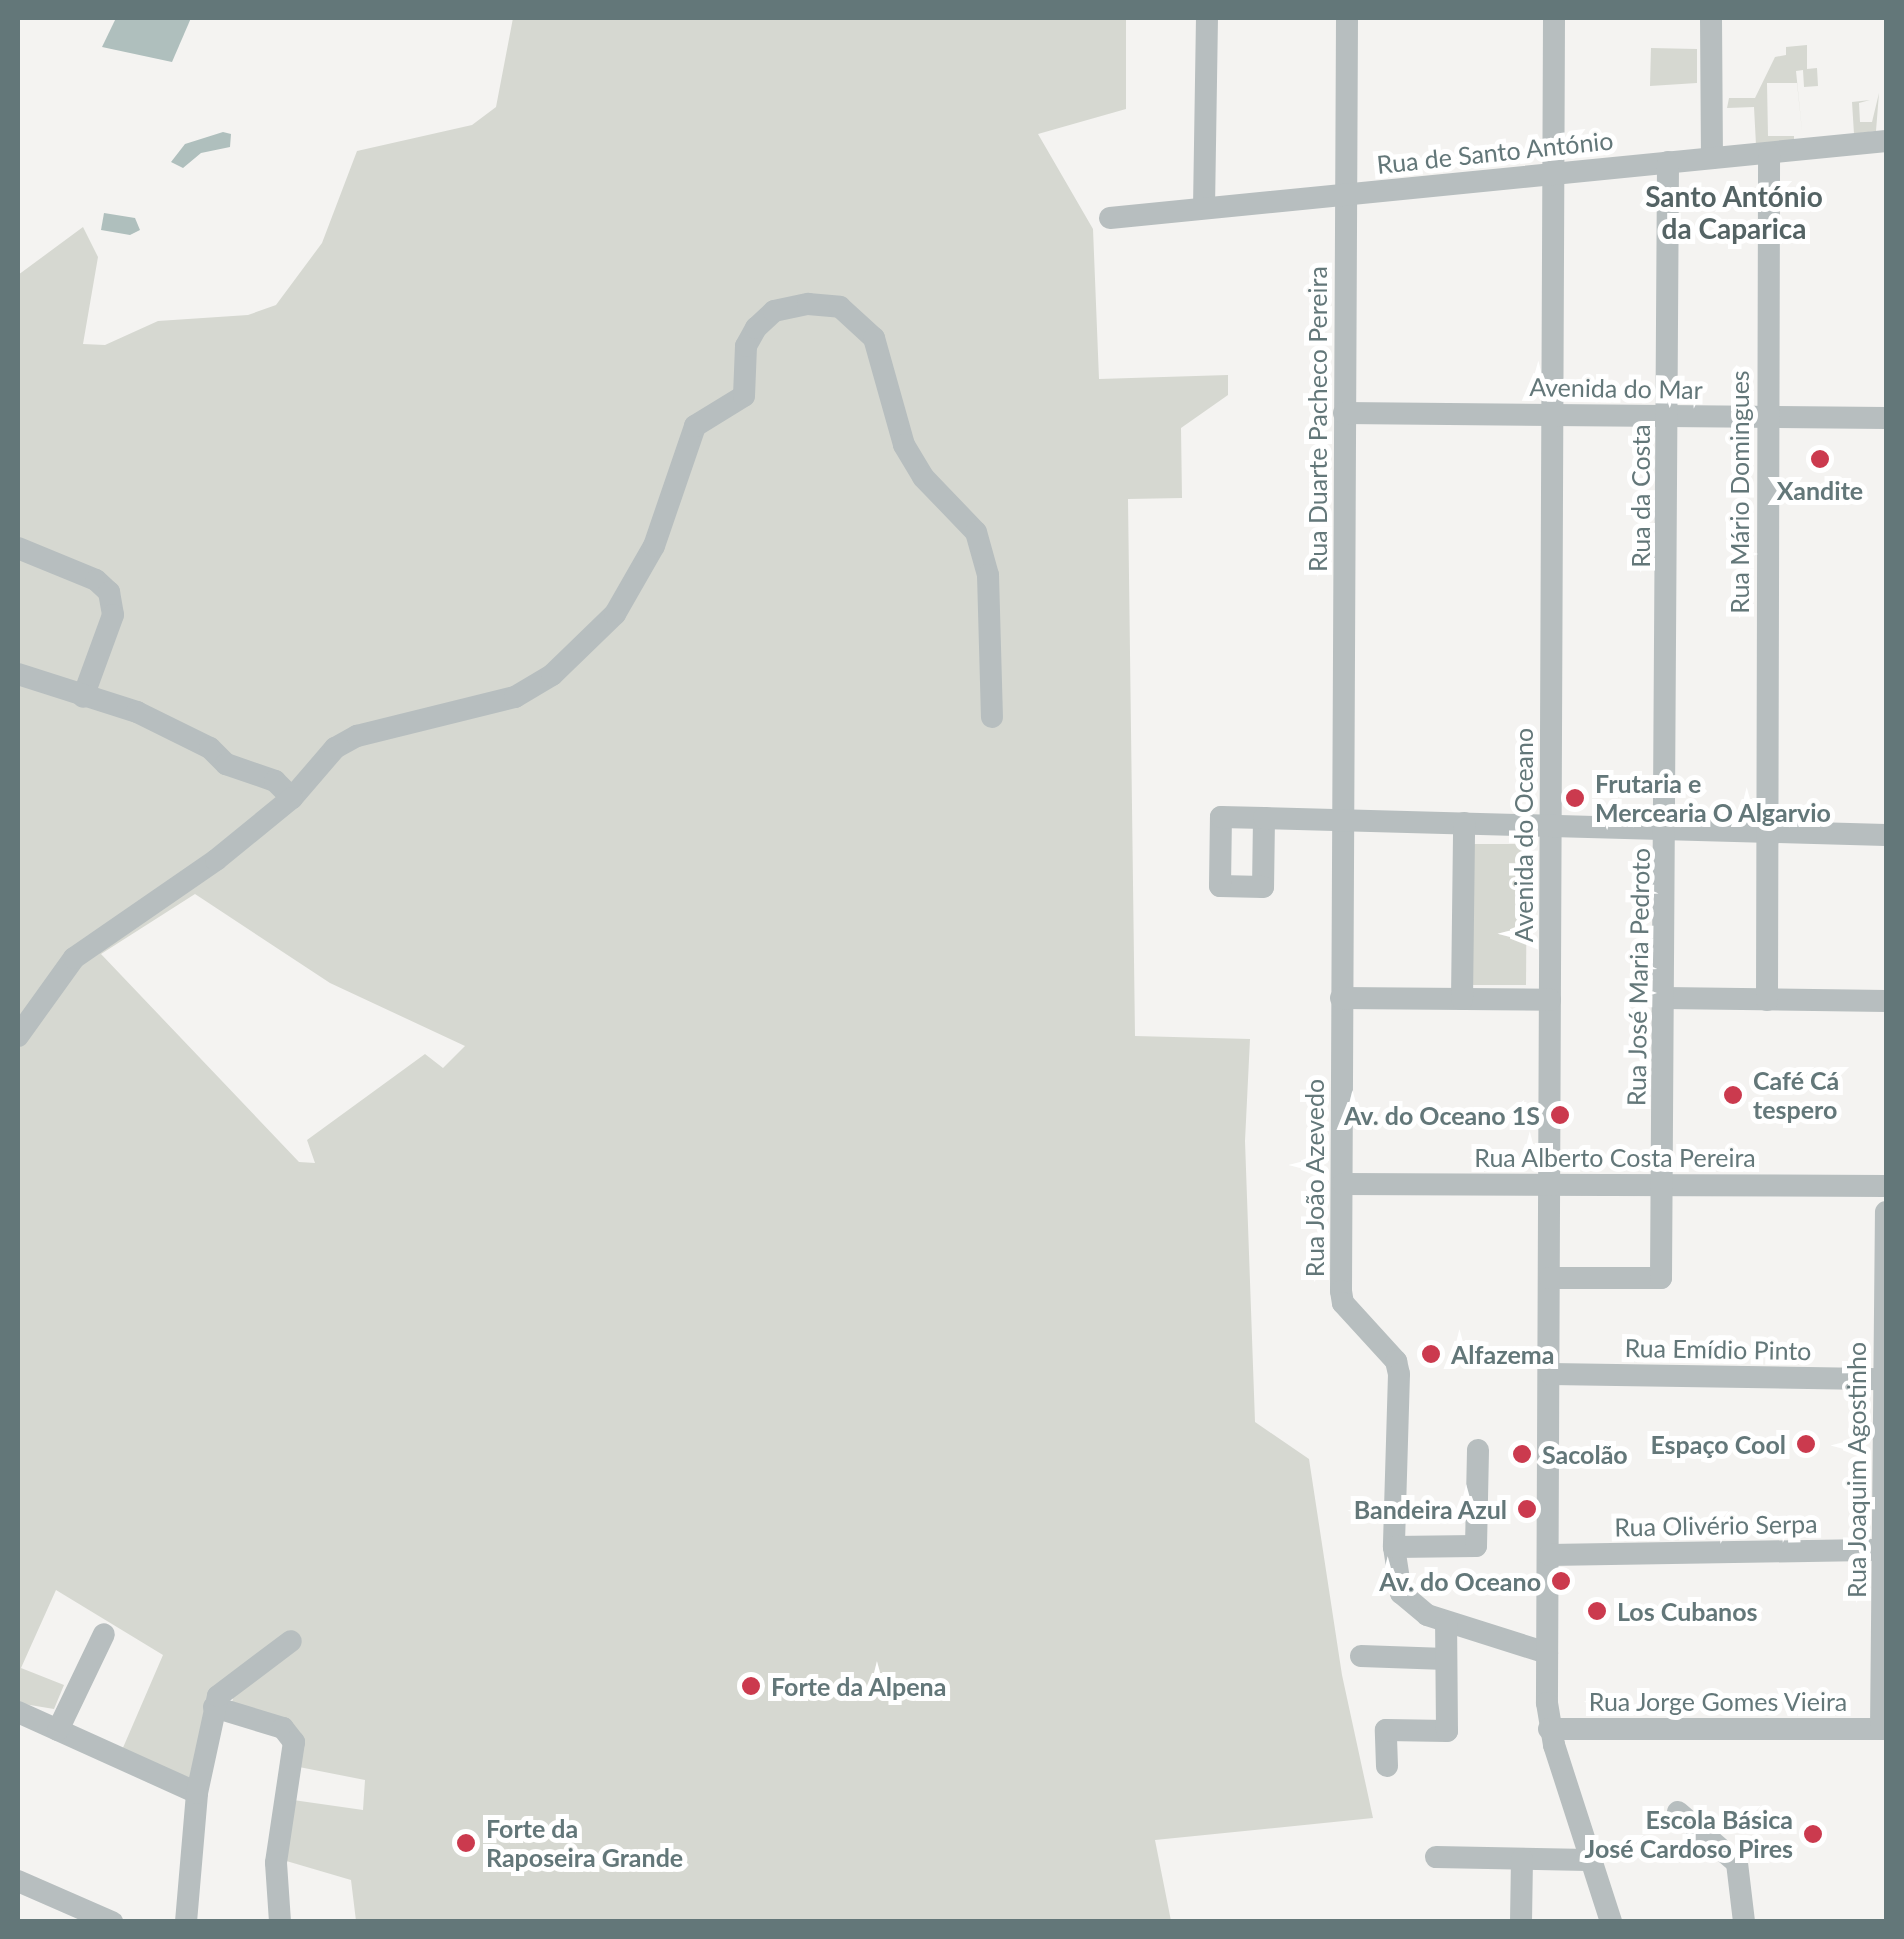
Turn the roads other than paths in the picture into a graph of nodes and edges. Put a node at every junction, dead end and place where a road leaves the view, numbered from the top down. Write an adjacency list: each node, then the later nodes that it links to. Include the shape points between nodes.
1 (1208, 18): 11 (street)
2 (1348, 18): 10 (street, Rua Duarte Pacheco Pereira)
3 (1554, 18): 9 (street, Avenida do Oceano)
4 (1711, 18): 7 (street)
5 (1886, 141): 6 (street, Rua de Santo António)
6 (1769, 153): 7 (street, Rua de Santo António); 16 (street, Rua Mário Domingues)
7 (1712, 158): 8 (street, Rua de Santo António)
8 (1668, 162): 9 (street, Rua de Santo António); 15 (street, Rua da Costa)
9 (1554, 173): 10 (street, Rua de Santo António); 14 (street, Avenida do Oceano)
10 (1346, 194): 11 (street, Rua de Santo António); 13 (street, Rua Duarte Pacheco Pereira)
11 (1204, 208): 12 (street, Rua de Santo António)
12 (1110, 218)
13 (1344, 413): 14 (street, Avenida do Mar); 24 (street, Rua Duarte Pacheco Pereira)
14 (1554, 415): 15 (street, Avenida do Mar); 26 (street, Avenida do Oceano)
15 (1668, 416): 16 (street, Avenida do Mar); 27 (street, Rua da Costa)
16 (1766, 417): 17 (street, Avenida do Mar); 28 (street, Rua Mário Domingues)
17 (1886, 418)
18 (18, 548): 20 (street, via 96,580 109,592 113,615)
19 (18, 674): 20 (street)
20 (84, 697): 22 (street, via 185,734 226,764 275,781)
21 (992, 717): 22 (street, via 988,574 976,532 923,477 904,445 874,338 840,306 808,304 774,310 756,328 746,346 744,396 695,426 637,582 583,649 515,697 357,736 335,748)
22 (292, 798): 36 (street, via 216,860 74,958)
23 (1264, 818): 24 (street)
24 (1341, 820): 25 (street); 30 (street, Rua João Azevedo)
25 (1464, 824): 26 (street); 32 (street)
26 (1551, 826): 27 (street); 33 (street, Avenida do Oceano)
27 (1667, 830): 28 (street); 31 (street, Rua José Maria Pedroto)
28 (1769, 832): 29 (street); 34 (street, Rua Mário Domingues)
29 (1886, 835)
30 (1341, 998): 32 (street); 37 (street, Rua João Azevedo)
31 (1665, 998): 34 (street); 39 (street, Rua José Maria Pedroto)
32 (1462, 999): 33 (street)
33 (1550, 1000): 38 (street, Avenida do Oceano)
34 (1767, 1000): 35 (street)
35 (1886, 1001)
36 (18, 1036)
37 (1343, 1184): 38 (street, Rua Alberto Costa Pereira); 47 (street, Rua João Azevedo, via 1343,1303 1396,1362 1399,1374)
38 (1549, 1184): 39 (street, Rua Alberto Costa Pereira); 43 (street, Avenida do Oceano)
39 (1662, 1185): 40 (street, Rua Alberto Costa Pereira); 43 (street, Rua José Maria Pedroto, via 1661,1278)
40 (1886, 1186)
41 (1886, 1212): 42 (street, Rua Joaquim Agostinho)
42 (1886, 1276): 45 (street, Rua Joaquim Agostinho)
43 (1550, 1278): 44 (street, Avenida do Oceano)
44 (1551, 1374): 45 (street, Rua Emídio Pinto); 49 (street, Avenida do Oceano)
45 (1884, 1378): 48 (street, Rua Joaquim Agostinho)
46 (1478, 1450): 47 (street, via 1476,1546)
47 (1394, 1547): 50 (street, Rua João Azevedo, via 1402,1593 1412,1606)
48 (1884, 1550): 49 (street, Rua Olivério Serpa); 59 (street, Rua Joaquim Agostinho)
49 (1549, 1554): 53 (street, Avenida do Oceano)
50 (1446, 1622): 53 (street, Rua João Azevedo); 55 (street)
51 (104, 1634): 60 (street)
52 (291, 1641): 56 (street, via 229,1684)
53 (1547, 1654): 58 (street, Avenida do Oceano)
54 (1361, 1656): 55 (street)
55 (1446, 1659): 61 (street, via 1447,1731 1386,1730)
56 (214, 1707): 62 (street); 70 (street, via 283,1728 294,1742 276,1863)
57 (18, 1712): 60 (street)
58 (1549, 1729): 59 (street, Rua Jorge Gomes Vieira); 66 (street, Avenida do Oceano)
59 (1884, 1729)
60 (58, 1730): 62 (street)
61 (1387, 1766)
62 (197, 1793): 69 (street)
63 (1678, 1812): 73 (street, via 1737,1864)
64 (1436, 1857): 65 (street)
65 (1522, 1858): 66 (street); 71 (street)
66 (1588, 1860): 72 (street, Avenida do Oceano)
67 (18, 1881): 68 (street)
68 (112, 1922)
69 (186, 1922)
70 (280, 1922)
71 (1521, 1922)
72 (1611, 1922)
73 (1744, 1922)

